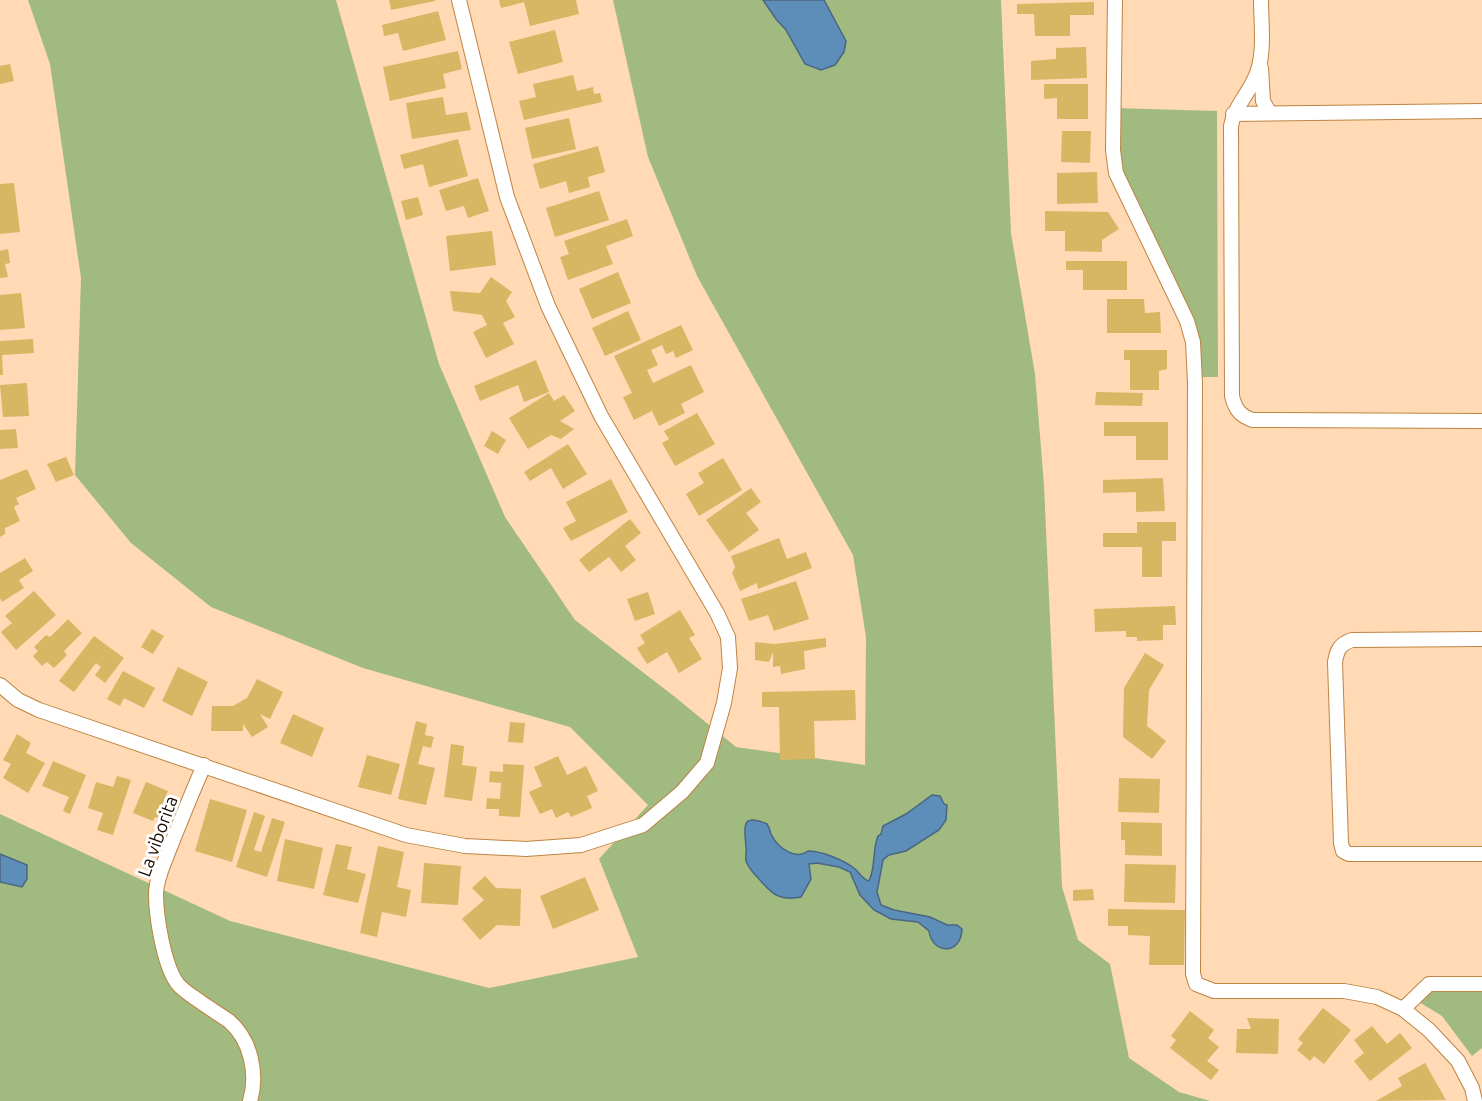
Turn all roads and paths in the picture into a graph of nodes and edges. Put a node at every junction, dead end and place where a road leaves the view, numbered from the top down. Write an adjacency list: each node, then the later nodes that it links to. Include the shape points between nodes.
1 (459, 0): 11 (street, via 507,197 548,306 601,416 728,638 730,668 707,763 682,792 644,825 581,845 526,849 465,846 406,835)
2 (1115, 0): 14 (street, via 1116,173 1188,321 1193,342 1193,974 1196,984 1214,990 1344,991 1377,997)
3 (1261, 0): 4 (street)
4 (1260, 64): 6 (street, via 1263,101); 7 (street)
5 (1482, 111): 6 (street)
6 (1269, 112): 7 (street)
7 (1233, 114): 8 (street, via 1235,408 1253,420)
8 (1482, 421)
9 (1482, 639): 12 (street, via 1352,640 1342,644 1335,662 1343,850 1349,854)
10 (0, 685): 11 (street, via 39,710)
11 (204, 765): 15 (street, La viborita, via 161,870 156,892 158,918 177,983 230,1022 244,1038 254,1073)
12 (1482, 854)
13 (1482, 984): 14 (street, via 1429,984)
14 (1403, 1009): 16 (street, via 1458,1061)
15 (250, 1101)
16 (1475, 1101)

